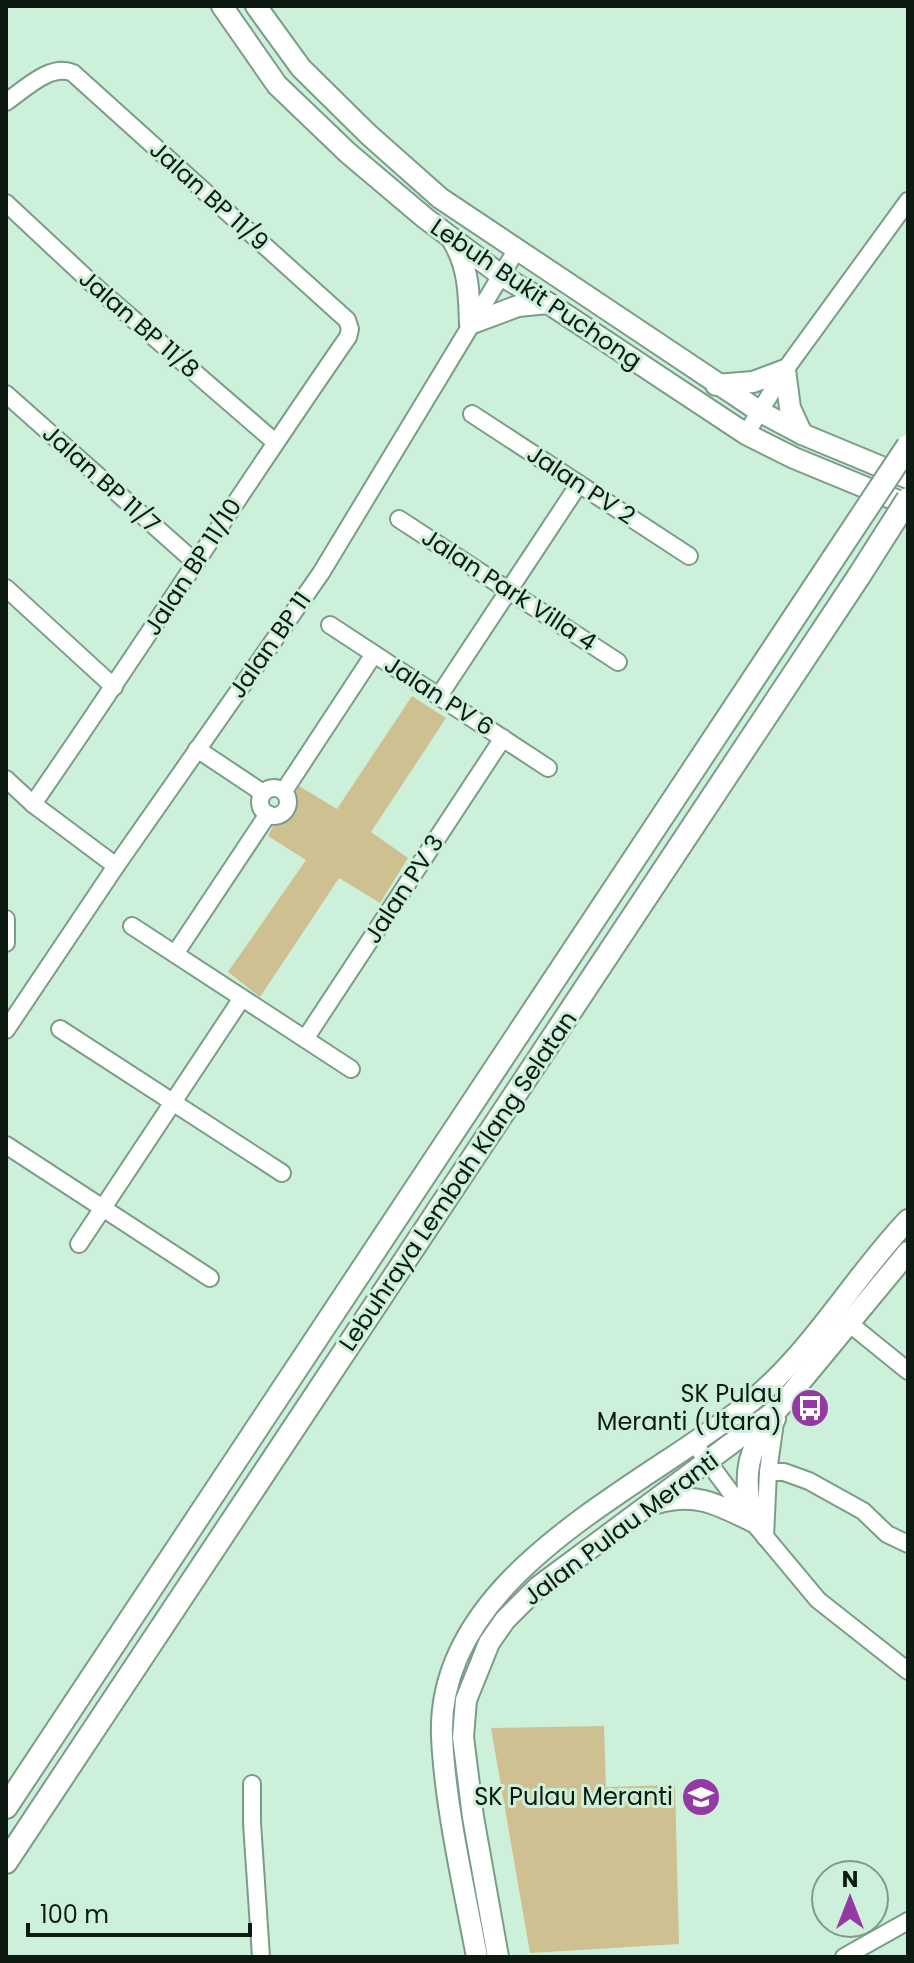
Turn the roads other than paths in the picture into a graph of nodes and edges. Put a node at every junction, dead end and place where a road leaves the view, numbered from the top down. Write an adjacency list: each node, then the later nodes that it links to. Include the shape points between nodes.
1 (222, 6): 6 (main road, Lebuh Bukit Puchong, via 277,85 348,153)
2 (256, 6): 7 (main road, Lebuh Bukit Puchong, via 301,68 369,135 440,198)
3 (6, 102): 11 (street, Jalan BP 11/9, via 52,71 73,73 347,320)
4 (908, 201): 12 (street)
5 (6, 203): 19 (street, Jalan BP 11/8)
6 (451, 237): 8 (main road, Lebuh Bukit Puchong); 10 (main road, via 467,273)
7 (517, 249): 8 (street, Jalan BP 11); 13 (main road, Lebuh Bukit Puchong)
8 (502, 276): 9 (main road, Lebuh Bukit Puchong); 10 (street, Jalan BP 11)
9 (548, 303): 10 (main road, via 518,306); 17 (main road, Lebuh Bukit Puchong)
10 (470, 324): 35 (street, Jalan BP 11, via 321,573)
11 (350, 329): 19 (street, Jalan BP 11/10)
12 (785, 370): 13 (main road, via 753,382); 15 (street); 18 (main road, via 790,408)
13 (716, 385): 15 (main road, Lebuh Bukit Puchong)
14 (6, 394): 26 (street, Jalan BP 11/7)
15 (759, 411): 17 (street); 18 (main road, Lebuh Bukit Puchong)
16 (472, 414): 22 (street, Jalan PV 2)
17 (746, 434): 23 (main road, Lebuh Bukit Puchong)
18 (802, 434): 21 (main road, Lebuh Bukit Puchong)
19 (275, 442): 26 (street, Jalan BP 11/10)
20 (908, 446): 71 (highway, Lebuhraya Lembah Klang Selatan, bridge)
21 (908, 478)
22 (579, 484): 25 (street, Jalan PV 2); 28 (street)
23 (908, 502): 72 (highway, Lebuhraya Lembah Klang Selatan, bridge)
24 (399, 519): 28 (street, Jalan Park Villa 4)
25 (689, 556)
26 (196, 563): 32 (street, Jalan BP 11/10)
27 (6, 588): 32 (street)
28 (509, 590): 31 (street, Jalan Park Villa 4); 33 (street)
29 (330, 625): 30 (street, Jalan PV 6)
30 (374, 654): 33 (street, Jalan PV 6); 38 (street)
31 (618, 662)
32 (114, 687): 40 (street, Jalan BP 11/10)
33 (439, 696): 34 (street, Jalan PV 6)
34 (503, 738): 36 (street, Jalan PV 6); 50 (street, Jalan PV 3)
35 (197, 749): 39 (street); 42 (street, Jalan BP 11)
36 (548, 768)
37 (6, 779): 40 (street)
38 (284, 791): 39 (street, via 271,788); 41 (street, via 285,812)
39 (263, 793): 41 (street, via 260,805)
40 (33, 804): 42 (street)
41 (268, 814): 46 (street)
42 (116, 866): 49 (street, Jalan BP 11)
43 (6, 919): 45 (street)
44 (132, 926): 46 (street)
45 (6, 943)
46 (175, 954): 47 (street)
47 (242, 998): 50 (street); 52 (street)
48 (60, 1029): 52 (street)
49 (6, 1030)
50 (305, 1039): 51 (street)
51 (351, 1069)
52 (173, 1102): 54 (street); 55 (street)
53 (6, 1145): 55 (street)
54 (282, 1173)
55 (103, 1208): 57 (street); 59 (street)
56 (908, 1220): 63 (main road, Jalan Pulau Meranti, via 781,1374)
57 (79, 1244)
58 (908, 1252): 60 (main road, Jalan Pulau Meranti)
59 (210, 1278)
60 (850, 1324): 61 (street); 62 (main road, Jalan Pulau Meranti)
61 (908, 1371)
62 (777, 1414): 64 (main road, Jalan Pulau Meranti); 65 (street); 67 (main road, via 749,1463 747,1489)
63 (694, 1443): 64 (street); 75 (main road, Jalan Pulau Meranti, via 567,1530 520,1570 489,1603 457,1653 444,1698 442,1735)
64 (708, 1464): 66 (main road, Jalan Pulau Meranti); 67 (street)
65 (768, 1472): 67 (street); 68 (street, via 809,1481)
66 (647, 1506): 67 (main road, via 679,1497 697,1499 717,1504); 76 (main road, Jalan Pulau Meranti, via 538,1587 505,1620 480,1661 466,1700 463,1737)
67 (758, 1529): 69 (street, via 818,1600)
68 (908, 1544)
69 (908, 1671)
70 (252, 1784): 74 (street)
71 (6, 1807)
72 (6, 1862)
73 (908, 1921): 77 (street)
74 (261, 1957)
75 (477, 1957)
76 (498, 1957)
77 (844, 1957)

